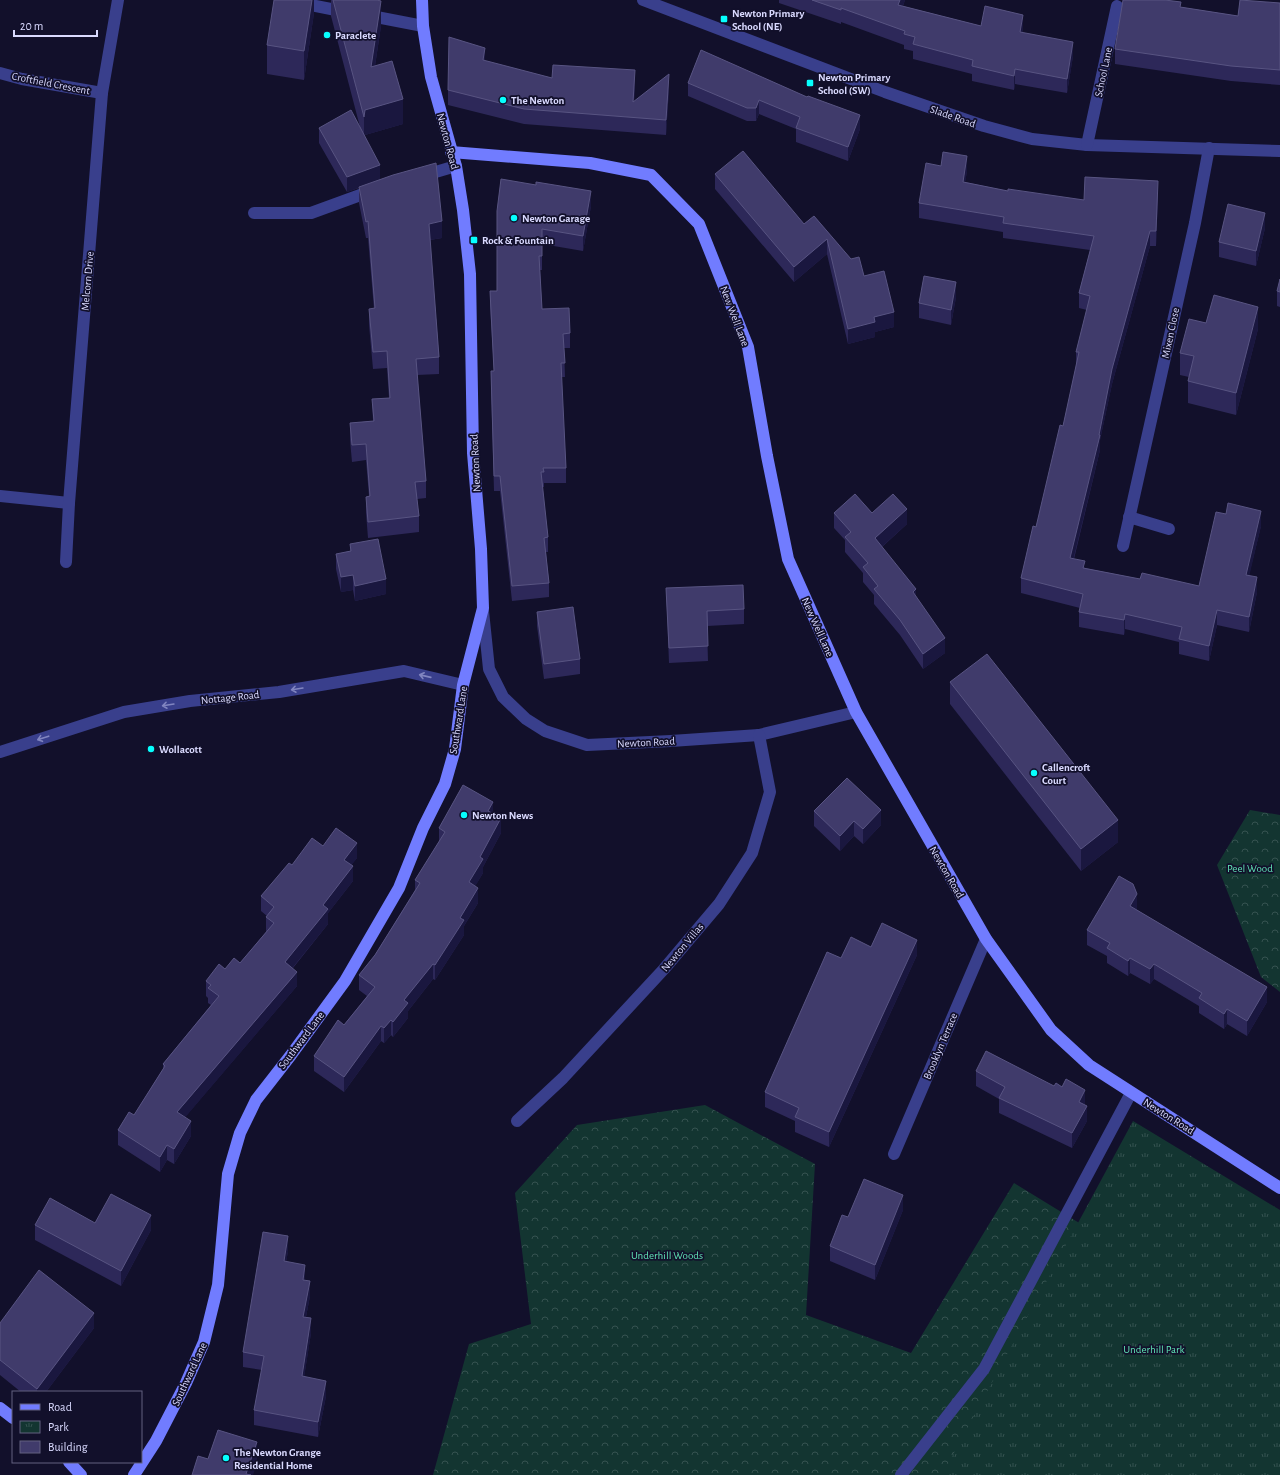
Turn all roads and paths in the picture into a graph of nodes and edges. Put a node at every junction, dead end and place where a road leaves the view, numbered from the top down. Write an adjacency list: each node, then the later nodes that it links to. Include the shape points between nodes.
1 (118, 0): 8 (street, Melcorn Drive)
2 (286, 0): 6 (street)
3 (422, 0): 6 (street, Newton Road)
4 (643, 0): 9 (street, Slade Road, via 877,89 984,126 1032,139)
5 (1118, 3): 9 (street, School Lane)
6 (423, 26): 12 (street, Newton Road, via 431,77)
7 (0, 73): 8 (street, Croftfield Crescent)
8 (102, 93): 18 (street, Melcorn Drive)
9 (1087, 145): 10 (street, Slade Road)
10 (1209, 148): 11 (street, Slade Road); 19 (street, Mixen Close, via 1195,223)
11 (1280, 151)
12 (451, 152): 13 (street, Newton Road); 25 (street, New Well Lane, via 590,163 651,175 699,224 748,347 788,559)
13 (456, 166): 14 (street); 23 (street, Newton Road, via 470,274 473,453)
14 (412, 179)
15 (384, 187): 16 (street, via 311,213)
16 (254, 213)
17 (0, 496): 18 (street)
18 (69, 503): 22 (street, Melcorn Drive)
19 (1129, 517): 20 (street); 21 (street, Mixen Close)
20 (1169, 529)
21 (1123, 546)
22 (66, 562)
23 (483, 608): 24 (street, Southward Lane); 26 (street, Newton Road, via 489,669 503,697 526,719 546,731 587,745)
24 (463, 685): 27 (street, Nottage Road, one-way to 27, via 404,671 279,692 190,701 124,712); 37 (street, Southward Lane, via 455,749 445,784 422,828 399,888 345,980 256,1100 240,1133 228,1174 218,1285 204,1342 156,1442)
25 (856, 712): 26 (street, Newton Road); 28 (street, Newton Road)
26 (759, 735): 30 (street, Newton Villas, via 770,792 752,853 719,904 664,969 563,1078)
27 (0, 752)
28 (986, 939): 29 (street, Newton Road, via 1052,1030 1089,1065); 31 (street, Brooklyn Terrace)
29 (1131, 1092): 32 (street, Newton Road); 38 (street, via 984,1369)
30 (517, 1121)
31 (894, 1154)
32 (1280, 1188)
33 (0, 1408): 34 (street)
34 (12, 1417)
35 (70, 1463): 36 (street)
36 (81, 1475)
37 (134, 1475)
38 (901, 1475)

